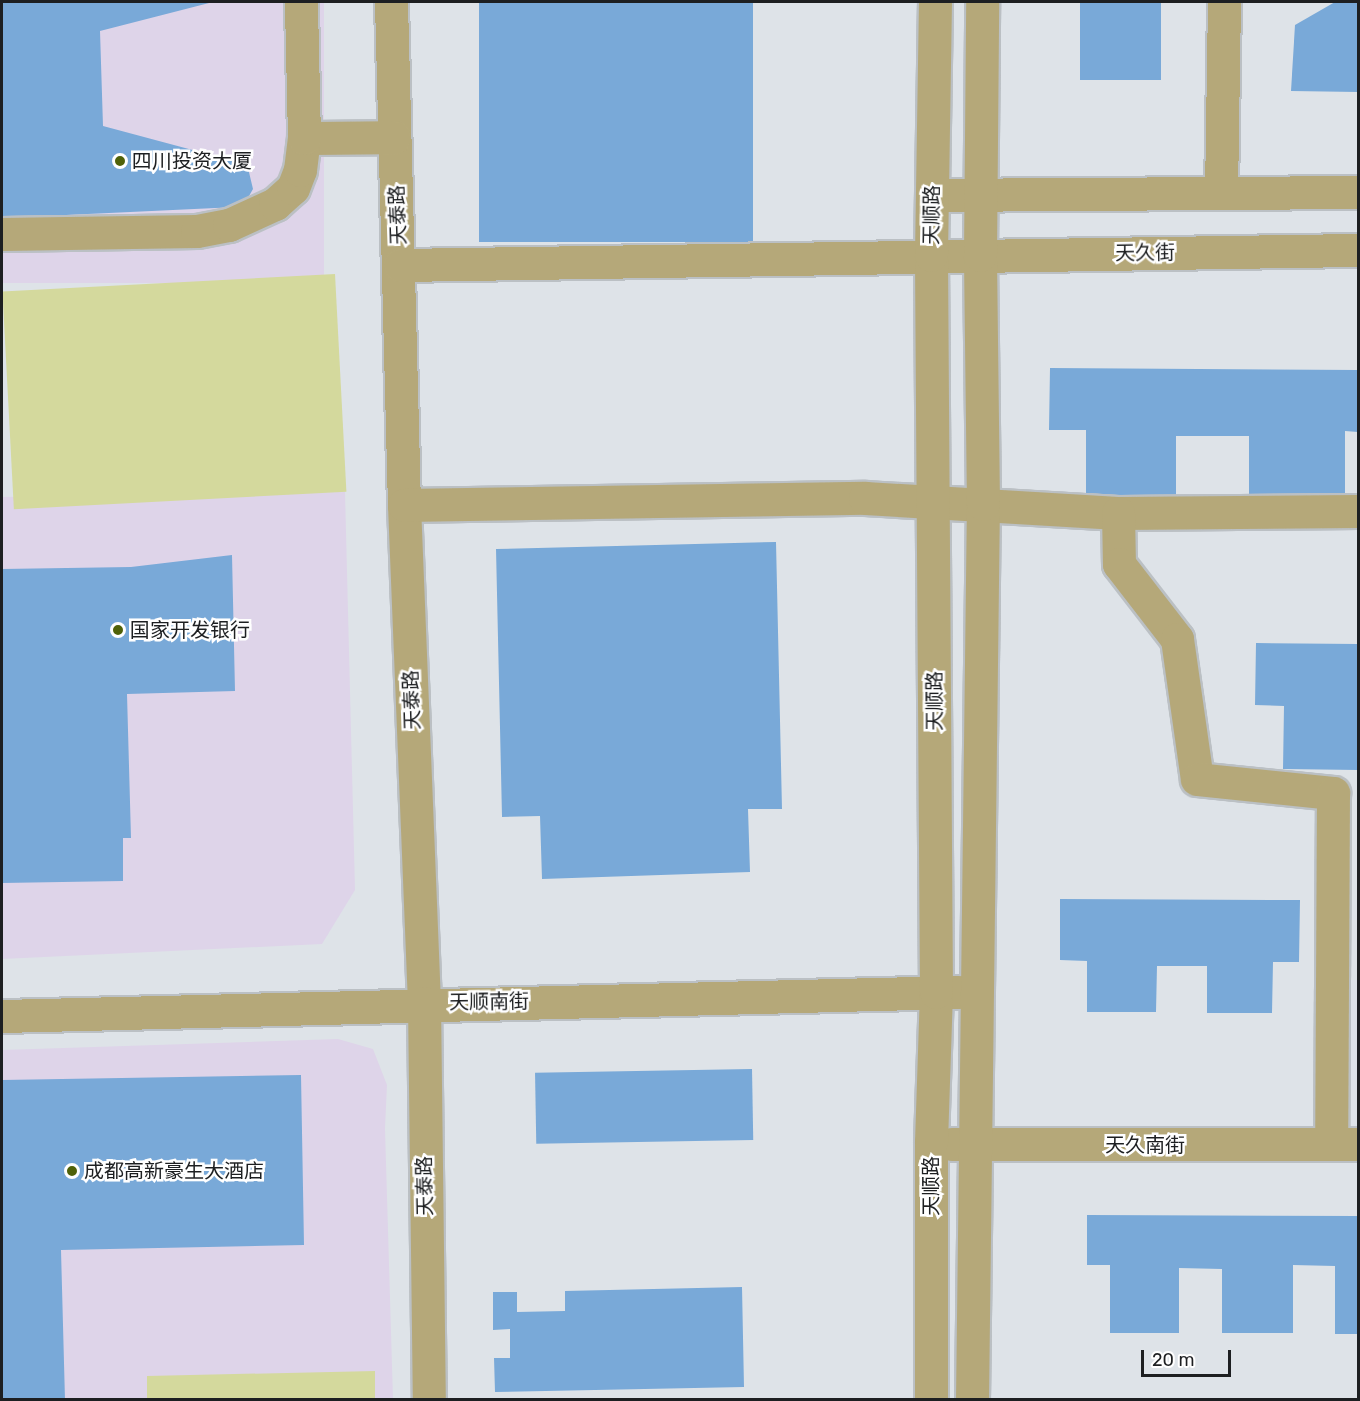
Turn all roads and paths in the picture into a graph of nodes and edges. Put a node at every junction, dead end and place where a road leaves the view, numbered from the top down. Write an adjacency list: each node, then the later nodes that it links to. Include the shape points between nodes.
1 (300, 2): 7 (street)
2 (391, 2): 6 (street, 天泰路)
3 (935, 2): 11 (street, 天顺路)
4 (982, 2): 10 (street)
5 (1224, 2): 9 (street)
6 (394, 137): 7 (street); 16 (street, 天泰路)
7 (304, 138): 12 (street, via 293,188 275,204 229,225 150,233)
8 (1359, 192): 9 (street)
9 (1221, 193): 10 (street)
10 (980, 194): 11 (street); 15 (street)
11 (932, 195): 14 (street, 天顺路)
12 (2, 234)
13 (1359, 250): 15 (street, 天久街)
14 (931, 255): 15 (street, 天久街); 16 (street, 天久街); 17 (street, 天顺路)
15 (980, 255): 18 (street)
16 (400, 265): 19 (street, 天泰路)
17 (934, 501): 18 (street); 19 (street, via 865,498); 22 (street, 天顺路)
18 (983, 504): 21 (street); 23 (street)
19 (404, 505): 24 (street, 天泰路)
20 (1359, 511): 21 (street)
21 (1118, 513): 27 (street, via 1119,564 1177,639 1197,779 1333,793)
22 (936, 992): 23 (street, 天顺南街); 24 (street, 天顺南街); 26 (street, 天顺路)
23 (977, 992): 28 (street)
24 (424, 1003): 25 (street, 天顺南街); 29 (street, 天泰路)
25 (2, 1016)
26 (931, 1142): 28 (street, 天久南街); 30 (street, 天顺路)
27 (1345, 1144): 28 (street, 天久南街)
28 (975, 1146): 31 (street)
29 (429, 1400)
30 (931, 1400)
31 (972, 1400)

